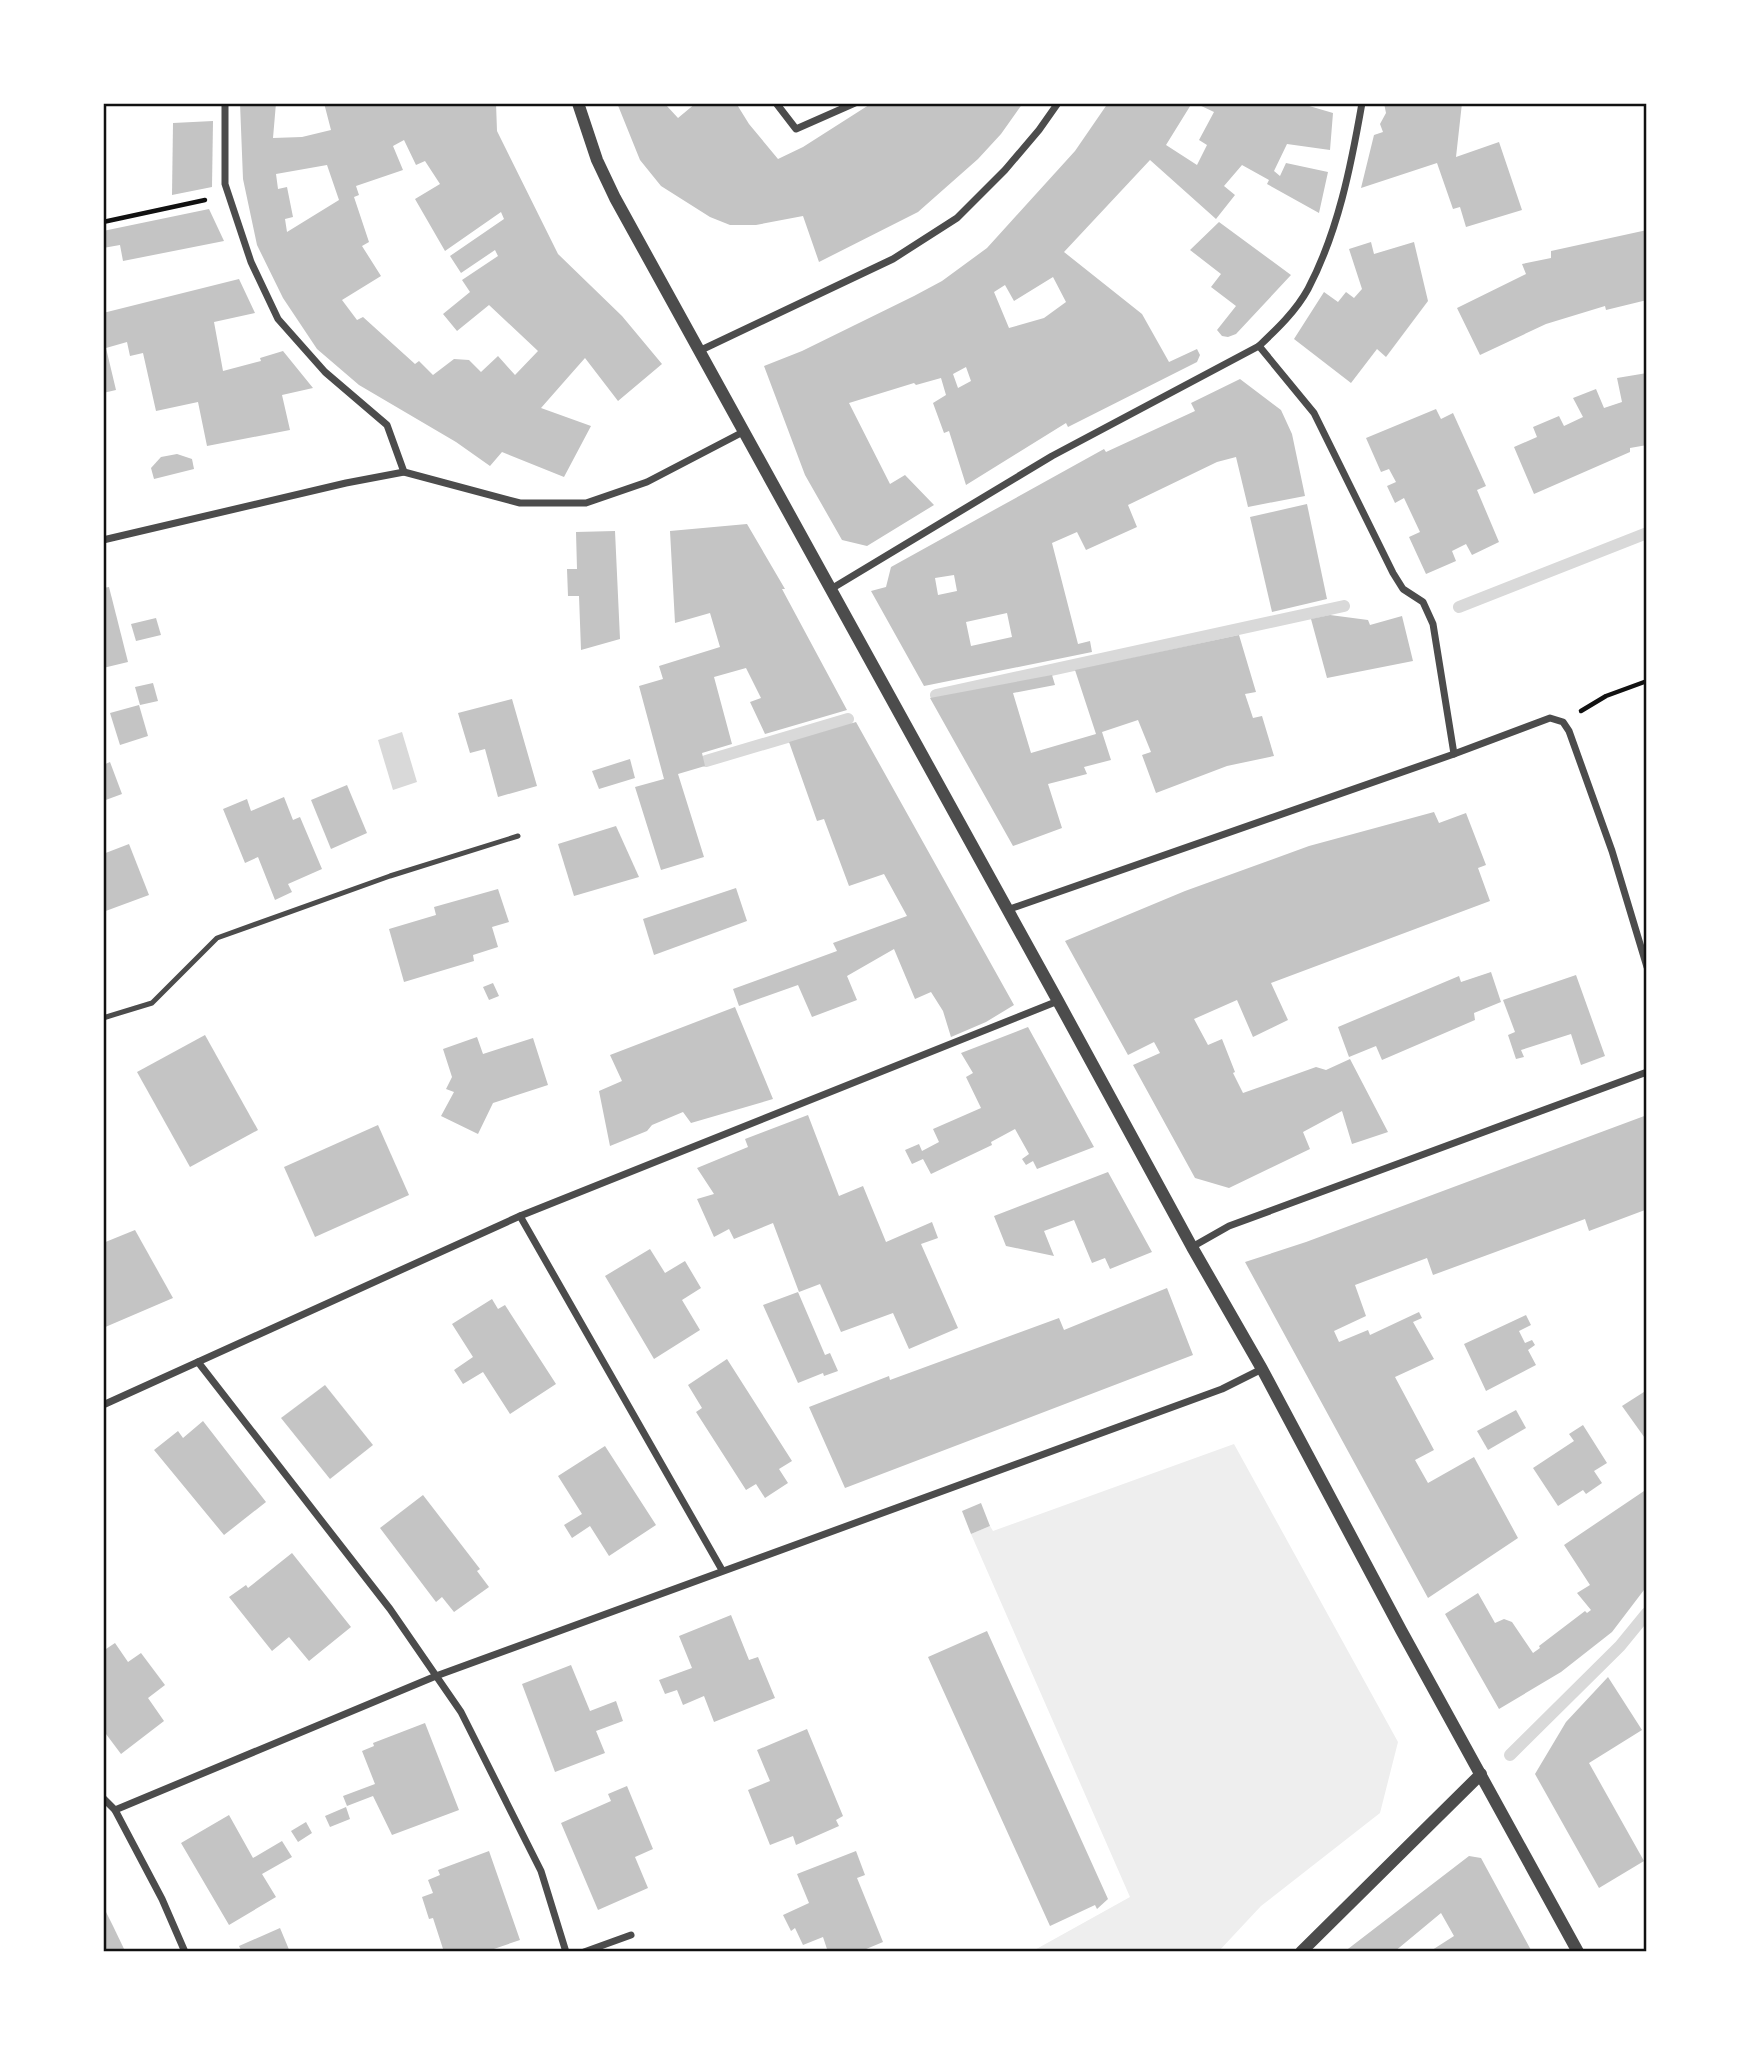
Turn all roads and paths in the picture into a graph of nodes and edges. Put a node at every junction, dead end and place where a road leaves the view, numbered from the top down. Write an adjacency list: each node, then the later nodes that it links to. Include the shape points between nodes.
1 (225, 103): 7 (street)
2 (578, 103): 10 (street, via 615,198)
3 (776, 103): 4 (street, via 796,129)
4 (855, 103)
5 (1058, 103): 10 (street, via 1006,170 957,218 893,259)
6 (1362, 103): 9 (street, via 1333,228 1308,289 1287,319)
7 (228, 195): 8 (path); 12 (street, via 251,262 278,319 325,372 387,425)
8 (103, 222)
9 (1259, 346): 14 (street, via 1052,456); 17 (street, via 1314,413 1393,573 1403,589 1423,602 1433,624)
10 (699, 351): 11 (street)
11 (743, 432): 12 (street, via 647,482 586,503 520,503); 14 (street)
12 (404, 472): 13 (street)
13 (103, 540)
14 (831, 589): 19 (street)
15 (1647, 681): 16 (path, via 1606,696)
16 (1563, 722): 17 (street, via 1549,718); 20 (street, via 1612,851)
17 (1454, 754): 19 (street)
18 (518, 836): 22 (lane, via 217,938 152,1003)
19 (1007, 910): 21 (street)
20 (1647, 967)
21 (1058, 1001): 24 (street); 25 (street)
22 (103, 1018)
23 (1647, 1072): 25 (street, via 1229,1226)
24 (520, 1216): 26 (street); 29 (street)
25 (1192, 1247): 27 (street)
26 (198, 1362): 28 (street); 30 (street)
27 (1262, 1369): 29 (street, via 1222,1389); 31 (street)
28 (103, 1405)
29 (722, 1570): 30 (street)
30 (436, 1675): 33 (street); 36 (street, via 461,1712 541,1871)
31 (1481, 1774): 38 (street); 39 (street)
32 (103, 1798): 33 (street)
33 (115, 1810): 35 (street)
34 (631, 1935): 37 (street)
35 (185, 1952)
36 (566, 1952)
37 (584, 1952)
38 (1301, 1952)
39 (1578, 1952)

